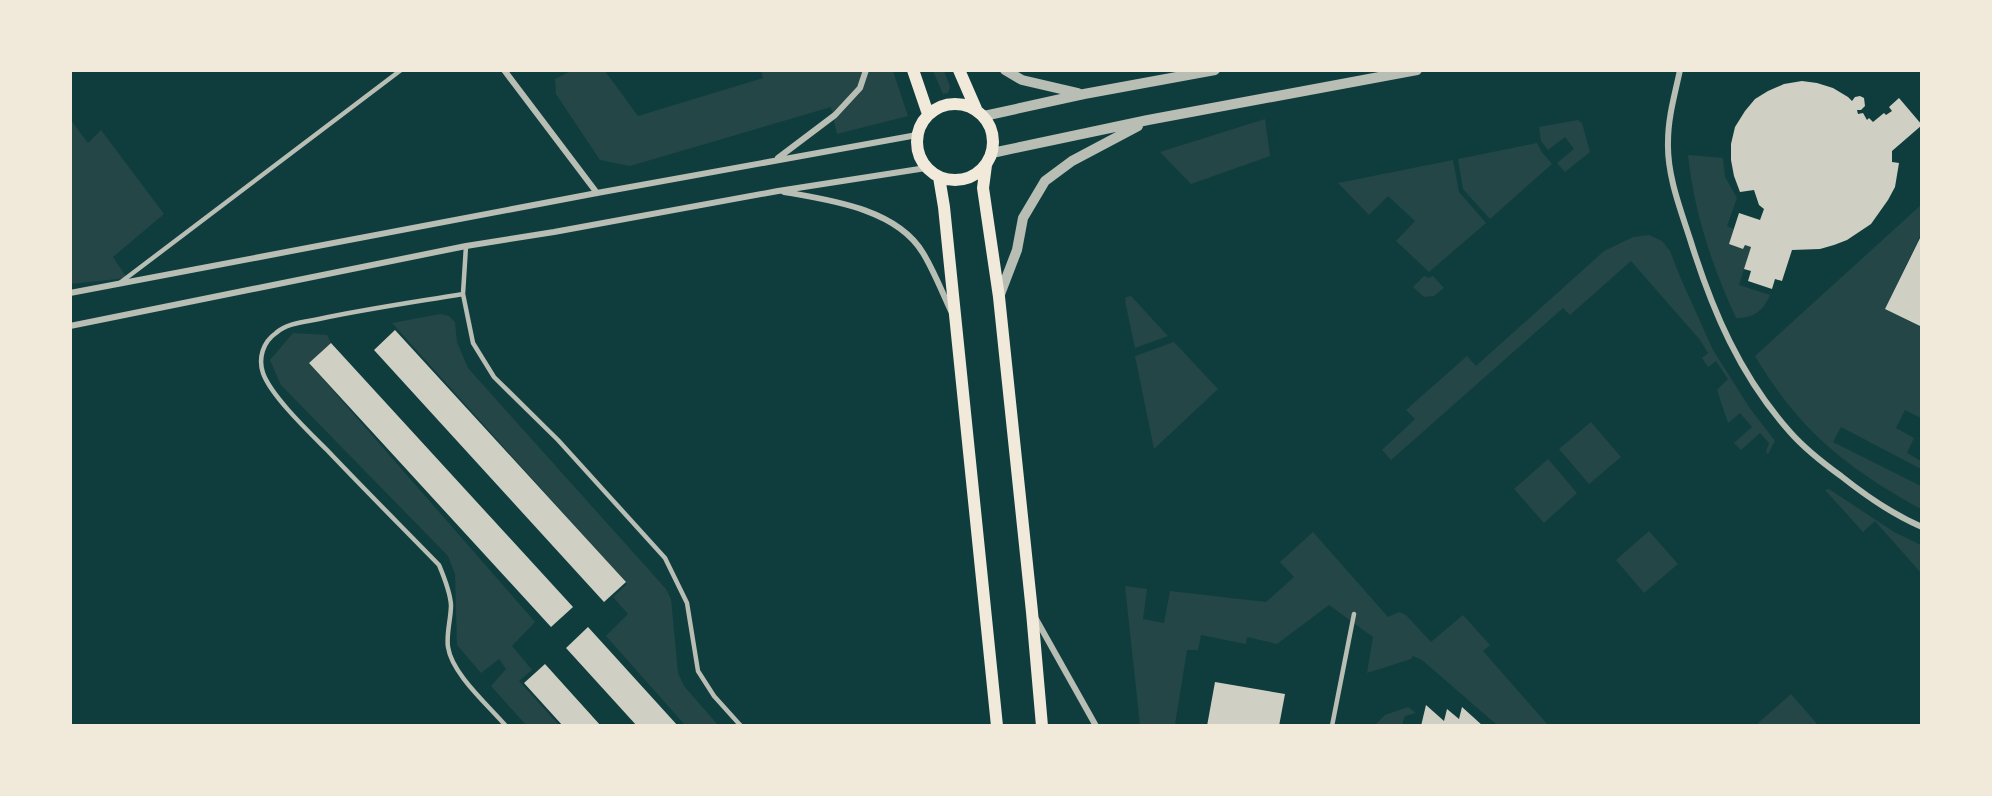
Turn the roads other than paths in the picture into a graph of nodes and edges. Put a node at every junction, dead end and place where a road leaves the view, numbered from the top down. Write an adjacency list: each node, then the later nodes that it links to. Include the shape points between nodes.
1 (401, 70): 25 (lane)
2 (504, 70): 23 (street)
3 (866, 70): 18 (street, via 860,88 835,115)
4 (913, 70): 14 (main road)
5 (959, 70): 13 (main road)
6 (1005, 70): 12 (street, via 1022,80)
7 (1215, 70): 12 (street)
8 (1417, 70): 15 (street)
9 (1673, 70): 11 (street)
10 (1686, 70): 11 (street)
11 (1679, 74): 31 (street, via 1670,111 1670,167 1704,285 1729,343 1767,405 1815,456 1900,518)
12 (1084, 94): 13 (street)
13 (980, 113): 14 (main road, via 964,104 949,103); 17 (main road, via 992,133)
14 (928, 114): 16 (main road)
15 (1149, 120): 17 (street); 28 (street, via 1071,161 1045,181 1023,218 1017,250)
16 (917, 135): 18 (street); 20 (main road, via 918,155)
17 (992, 153): 19 (main road)
18 (776, 160): 23 (street)
19 (986, 165): 21 (main road, via 966,179); 28 (main road, via 983,188)
20 (926, 168): 21 (main road); 22 (street)
21 (939, 177): 29 (main road)
22 (778, 191): 24 (street); 29 (street, via 837,201 871,212 901,229 922,252)
23 (597, 193): 25 (street)
24 (466, 246): 27 (lane); 30 (street)
25 (119, 284): 26 (street)
26 (70, 293)
27 (463, 294): 34 (lane, via 288,326 268,339 261,363 281,401 439,565 451,603 448,646 452,660); 35 (lane, via 473,343 494,376 665,558 687,603 698,671)
28 (999, 297): 32 (main road)
29 (956, 323): 36 (main road)
30 (70, 326)
31 (1922, 527)
32 (1032, 612): 37 (main road); 38 (street)
33 (1354, 614): 39 (lane)
34 (506, 726)
35 (741, 726)
36 (997, 726)
37 (1042, 726)
38 (1096, 726)
39 (1332, 726)

